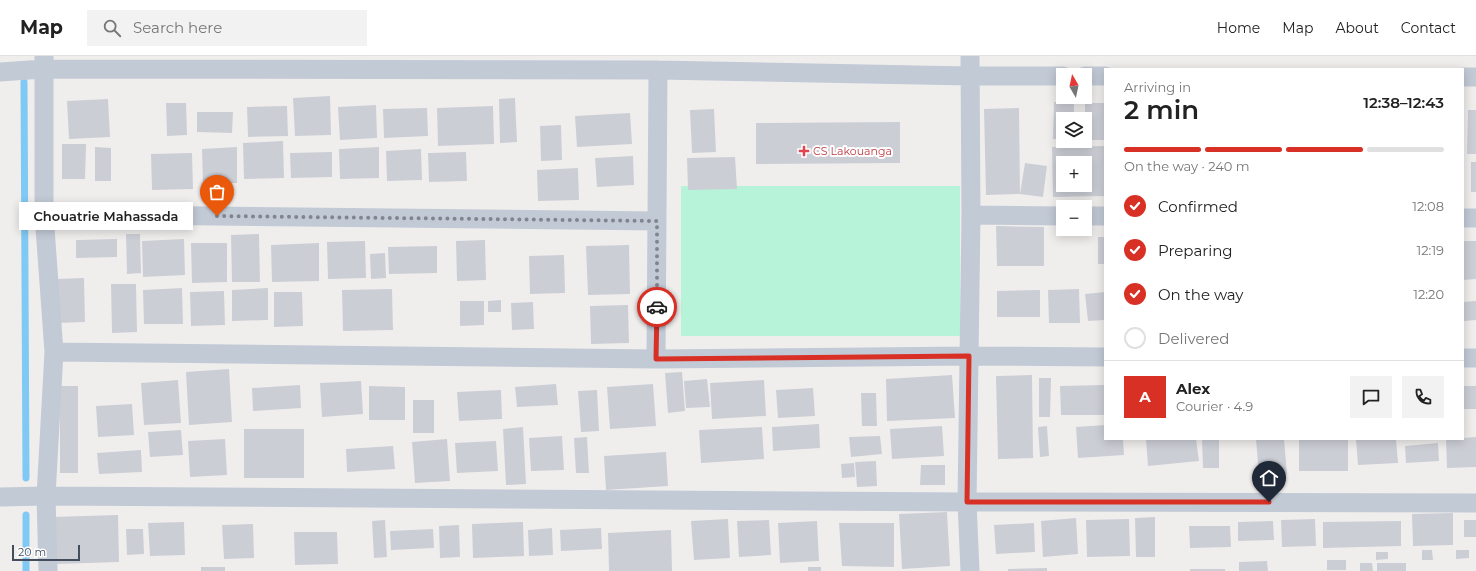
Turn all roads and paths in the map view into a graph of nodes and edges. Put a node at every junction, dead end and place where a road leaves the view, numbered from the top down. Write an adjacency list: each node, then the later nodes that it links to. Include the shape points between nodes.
1 (970, 56): 5 (street)
2 (43, 63): 3 (street); 4 (street); 11 (street)
3 (658, 70): 5 (street); 18 (street)
4 (0, 72)
5 (970, 76): 6 (street); 12 (street)
6 (1056, 76)
7 (1092, 76): 8 (street)
8 (1104, 76)
9 (1464, 77): 10 (street)
10 (1476, 77)
11 (44, 214): 18 (street); 19 (street)
12 (971, 215): 13 (street); 20 (street)
13 (1056, 216)
14 (1092, 216): 15 (street)
15 (1104, 216)
16 (1464, 218): 17 (street)
17 (1476, 218)
18 (657, 221): 24 (street)
19 (54, 352): 24 (street); 25 (street)
20 (969, 356): 21 (street); 24 (street); 27 (street)
21 (1104, 356)
22 (1464, 358): 23 (street)
23 (1476, 358)
24 (656, 359)
25 (46, 496): 26 (street); 27 (street); 29 (street)
26 (0, 497)
27 (967, 502): 28 (street); 30 (street)
28 (1476, 503)
29 (48, 571)
30 (970, 571)

